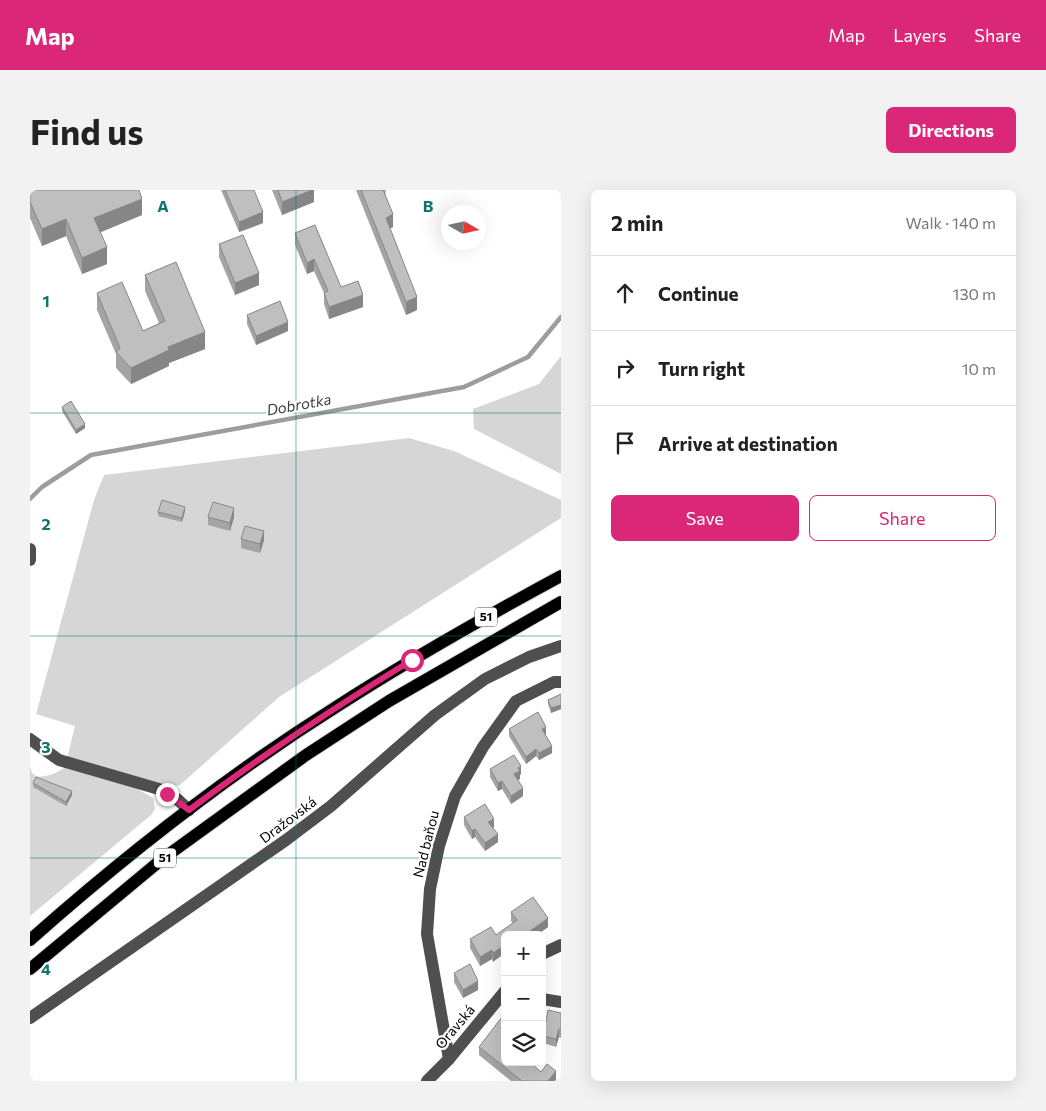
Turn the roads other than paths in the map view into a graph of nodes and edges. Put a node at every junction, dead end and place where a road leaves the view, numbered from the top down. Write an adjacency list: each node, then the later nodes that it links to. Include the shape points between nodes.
1 (30, 549): 2 (street)
2 (30, 560)
3 (561, 576): 8 (main road, 51, via 336,707 260,757)
4 (561, 602): 12 (main road, 51, via 388,701 306,755 162,860)
5 (561, 646): 16 (street, Dražovská, via 529,657 485,679 286,840)
6 (561, 682): 17 (street, Nad baňou, via 554,682 516,701 483,747 455,796 439,846 430,889 427,934)
7 (30, 739): 8 (street, via 59,760 159,789)
8 (189, 810): 9 (main road, 51, via 98,880)
9 (30, 940)
10 (561, 945): 11 (street)
11 (546, 952)
12 (30, 969)
13 (501, 996): 17 (street, Oravská)
14 (546, 1000): 15 (street)
15 (561, 1002)
16 (30, 1018)
17 (449, 1059): 18 (street, Oravská)
18 (427, 1081)

